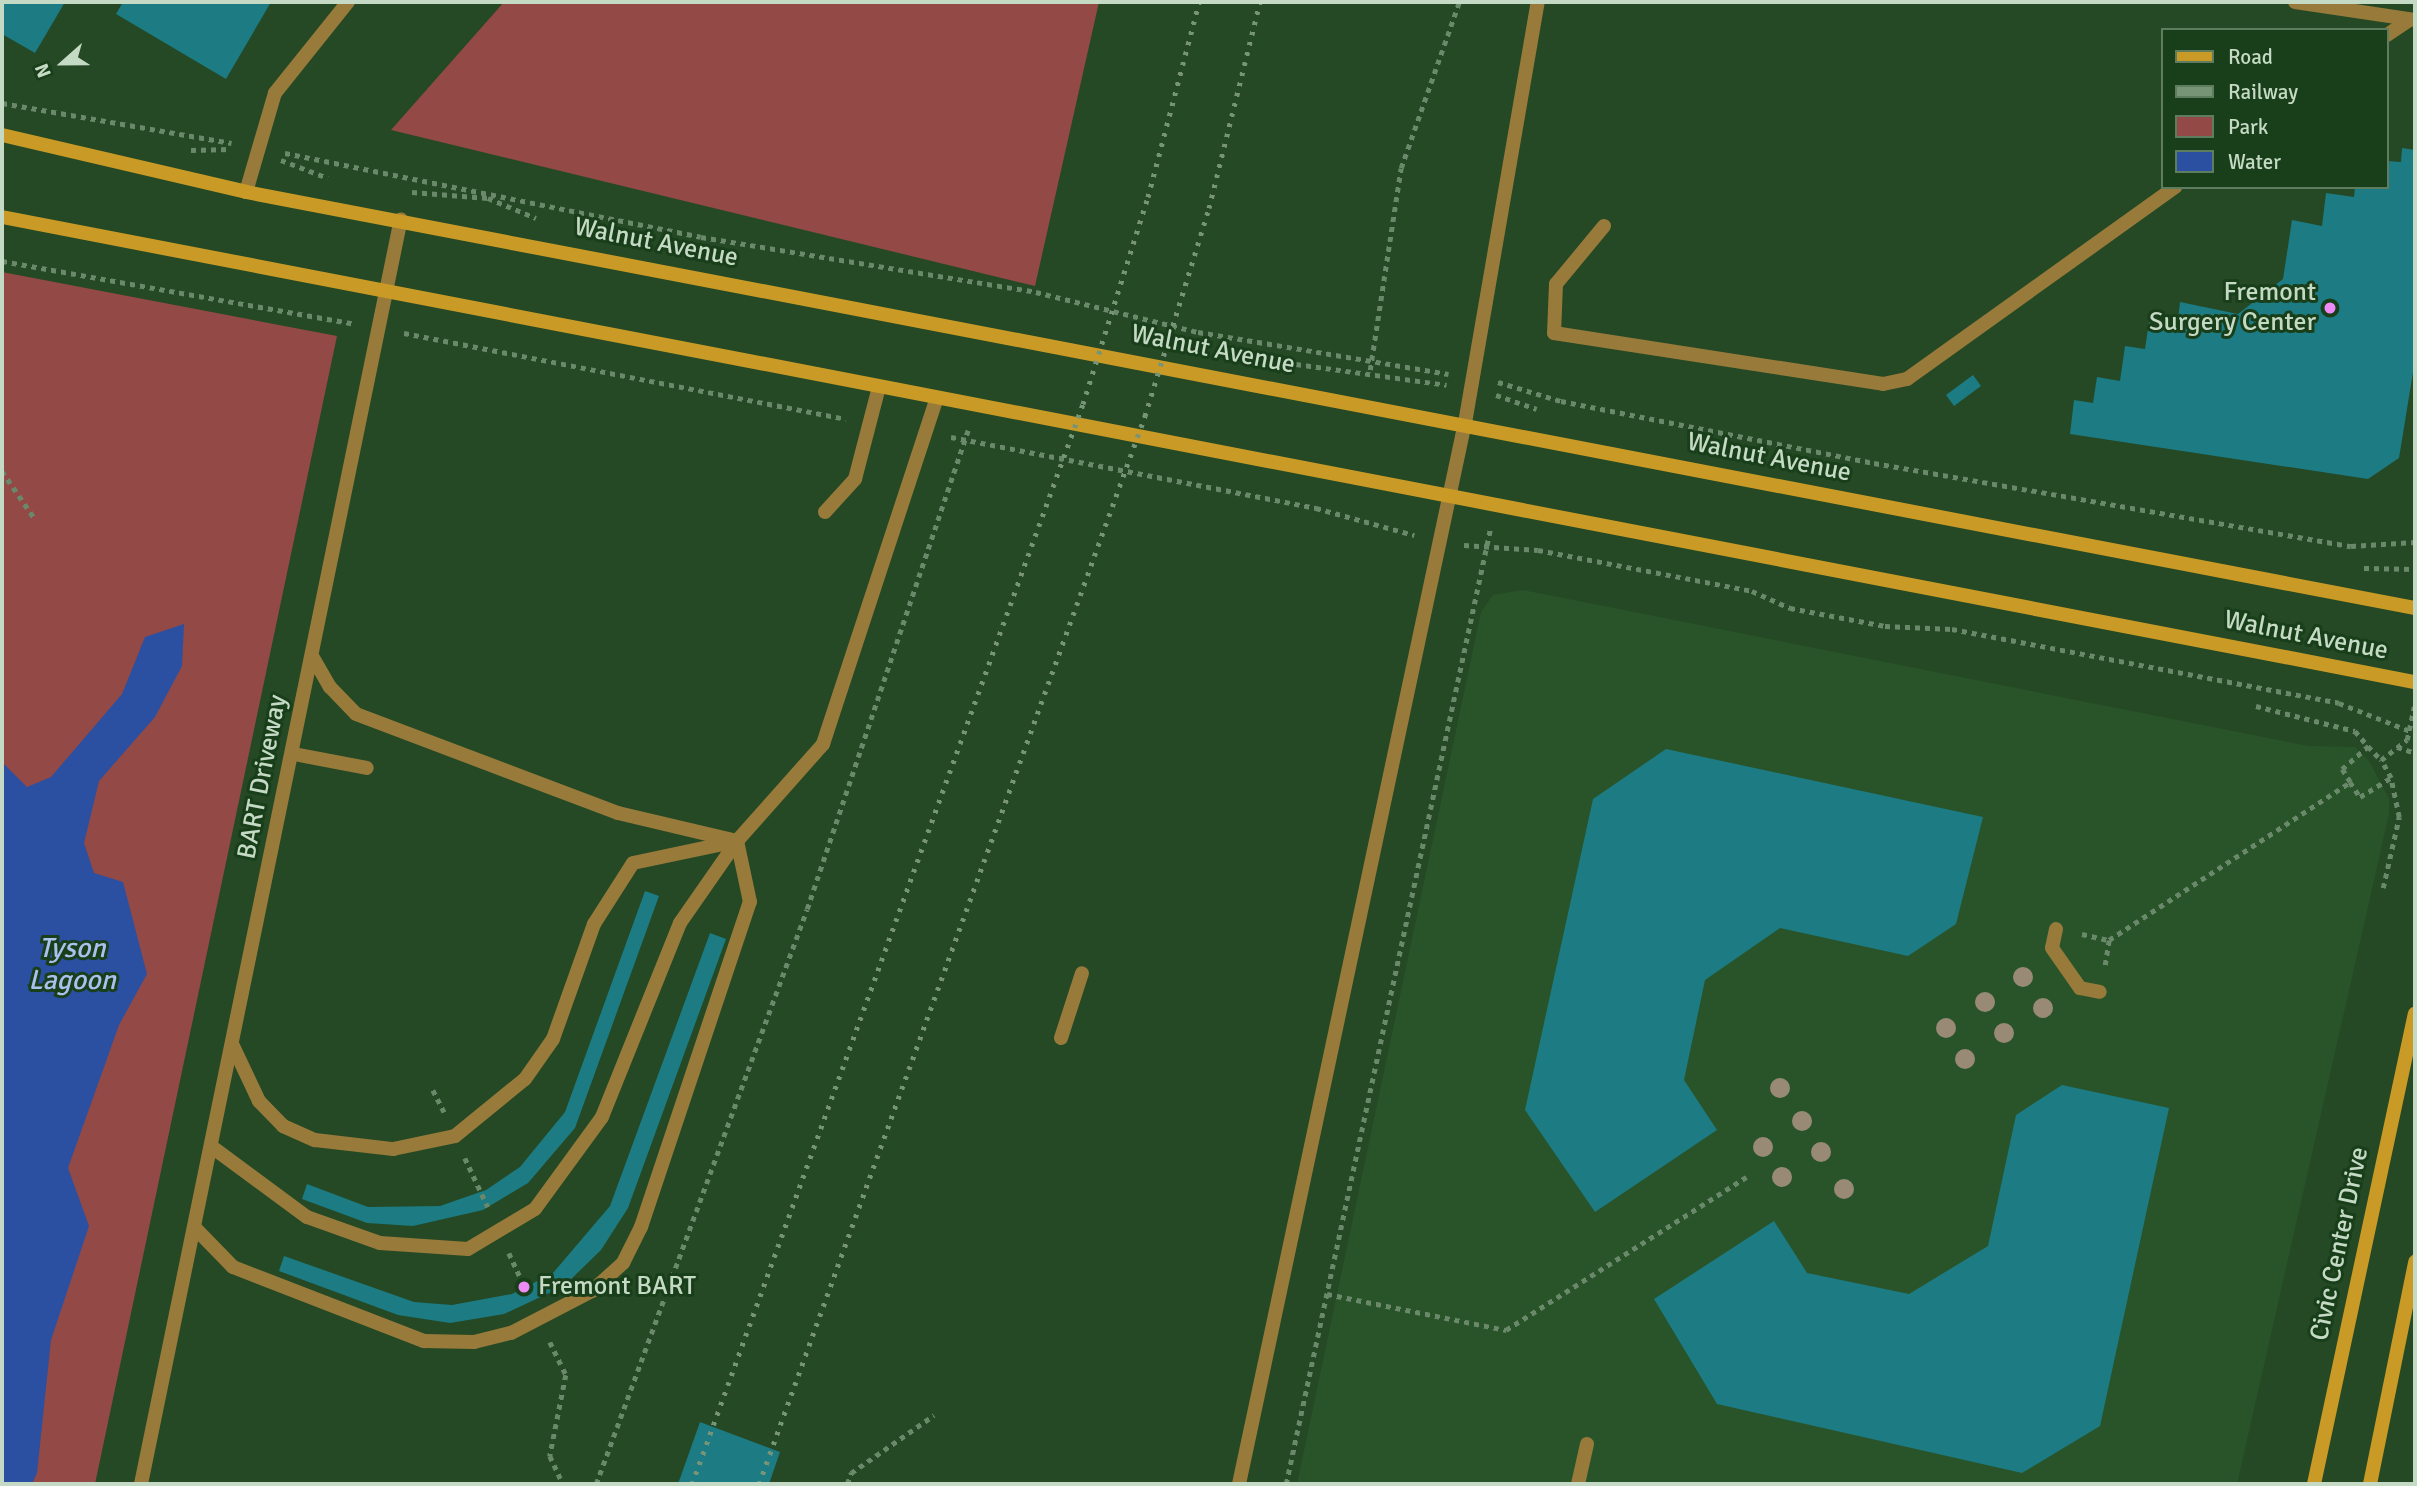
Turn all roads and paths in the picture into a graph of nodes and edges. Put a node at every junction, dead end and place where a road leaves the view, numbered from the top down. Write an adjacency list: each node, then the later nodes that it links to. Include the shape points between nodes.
1 (348, 2): 9 (street, via 275,93)
2 (1459, 2): 18 (path, via 1401,168)
3 (1538, 2): 19 (street)
4 (2295, 2): 5 (street)
5 (2412, 20): 6 (street)
6 (2389, 34)
7 (2, 103): 9 (path)
8 (2, 135): 11 (main road, Walnut Avenue)
9 (259, 147): 11 (street); 18 (path, via 701,237 1036,292 1198,332)
10 (2172, 189): 14 (street, via 1907,379 1883,384 1554,333 1556,284)
11 (246, 192): 13 (main road, Walnut Avenue)
12 (2, 217): 16 (main road, Walnut Avenue)
13 (401, 219): 16 (street, BART Driveway); 25 (main road, Walnut Avenue)
14 (1604, 226)
15 (2, 261): 17 (path)
16 (386, 293): 17 (street, BART Driveway); 21 (main road, Walnut Avenue)
17 (379, 328): 24 (path); 37 (street, BART Driveway)
18 (1371, 358): 19 (path); 20 (path, via 1370,370)
19 (1473, 376): 25 (street); 34 (path, via 1561,401 1874,463 2351,546)
20 (1409, 377)
21 (879, 387): 22 (main road, Walnut Avenue); 24 (street)
22 (937, 398): 23 (main road, Walnut Avenue); 26 (street)
23 (977, 406): 27 (path); 29 (main road, Walnut Avenue)
24 (871, 423): 31 (street, via 855,479)
25 (1465, 423): 29 (street); 36 (main road, Walnut Avenue)
26 (925, 433): 27 (path); 51 (street, via 823,744)
27 (965, 440): 33 (path, via 1333,512); 73 (path, via 807,909)
28 (2, 471): 32 (path)
29 (1450, 497): 30 (main road, Walnut Avenue); 75 (street)
30 (1495, 505): 35 (path); 38 (main road, Walnut Avenue)
31 (825, 512)
32 (35, 519)
33 (1376, 527)
34 (2415, 542)
35 (1486, 548): 41 (path, via 1538,550 1752,591 1790,608 1885,626 1941,627 2339,703); 67 (path)
36 (2415, 608)
37 (312, 656): 46 (street, BART Driveway); 51 (street, via 330,687 356,714 618,813)
38 (2415, 682)
39 (2256, 706): 43 (path, via 2354,731)
40 (2414, 706): 41 (path)
41 (2409, 730): 42 (path); 44 (path)
42 (2415, 733)
43 (2368, 746): 47 (path); 50 (path, via 2342,769)
44 (2397, 747): 45 (path); 47 (path)
45 (2415, 752)
46 (294, 754): 48 (street); 59 (street, BART Driveway)
47 (2381, 760): 49 (path)
48 (367, 768)
49 (2391, 778): 50 (path, via 2360,797); 52 (path, via 2399,817)
50 (2350, 782): 54 (path)
51 (737, 841): 61 (street, via 634,863 594,924 553,1039 525,1079); 65 (street, via 680,923 602,1117 555,1187); 68 (street, via 750,902 641,1227 623,1263 592,1291)
52 (2383, 888)
53 (2056, 929): 56 (street, via 2052,948 2080,988)
54 (2120, 933)
55 (1082, 973): 58 (street)
56 (2100, 992)
57 (2415, 1014): 78 (main road, Civic Center Drive)
58 (1060, 1038)
59 (233, 1046): 61 (street, via 259,1101 283,1126 315,1140 393,1149); 62 (street, BART Driveway)
60 (433, 1090): 61 (path)
61 (455, 1136): 65 (path)
62 (212, 1147): 64 (street, BART Driveway); 65 (street, via 267,1192 344,1233 445,1250)
63 (1746, 1177): 67 (path, via 1506,1330)
64 (196, 1229): 68 (street, via 233,1267 424,1341 474,1342); 71 (street, BART Driveway)
65 (500, 1234): 68 (path)
66 (2415, 1262): 79 (main road)
67 (1327, 1294): 76 (path)
68 (540, 1320): 72 (path, via 565,1375 550,1456)
69 (934, 1415): 74 (path, via 851,1473)
70 (1587, 1444): 77 (street)
71 (141, 1484)
72 (564, 1484)
73 (596, 1484)
74 (847, 1484)
75 (1239, 1484)
76 (1286, 1484)
77 (1578, 1484)
78 (2314, 1484)
79 (2370, 1484)

